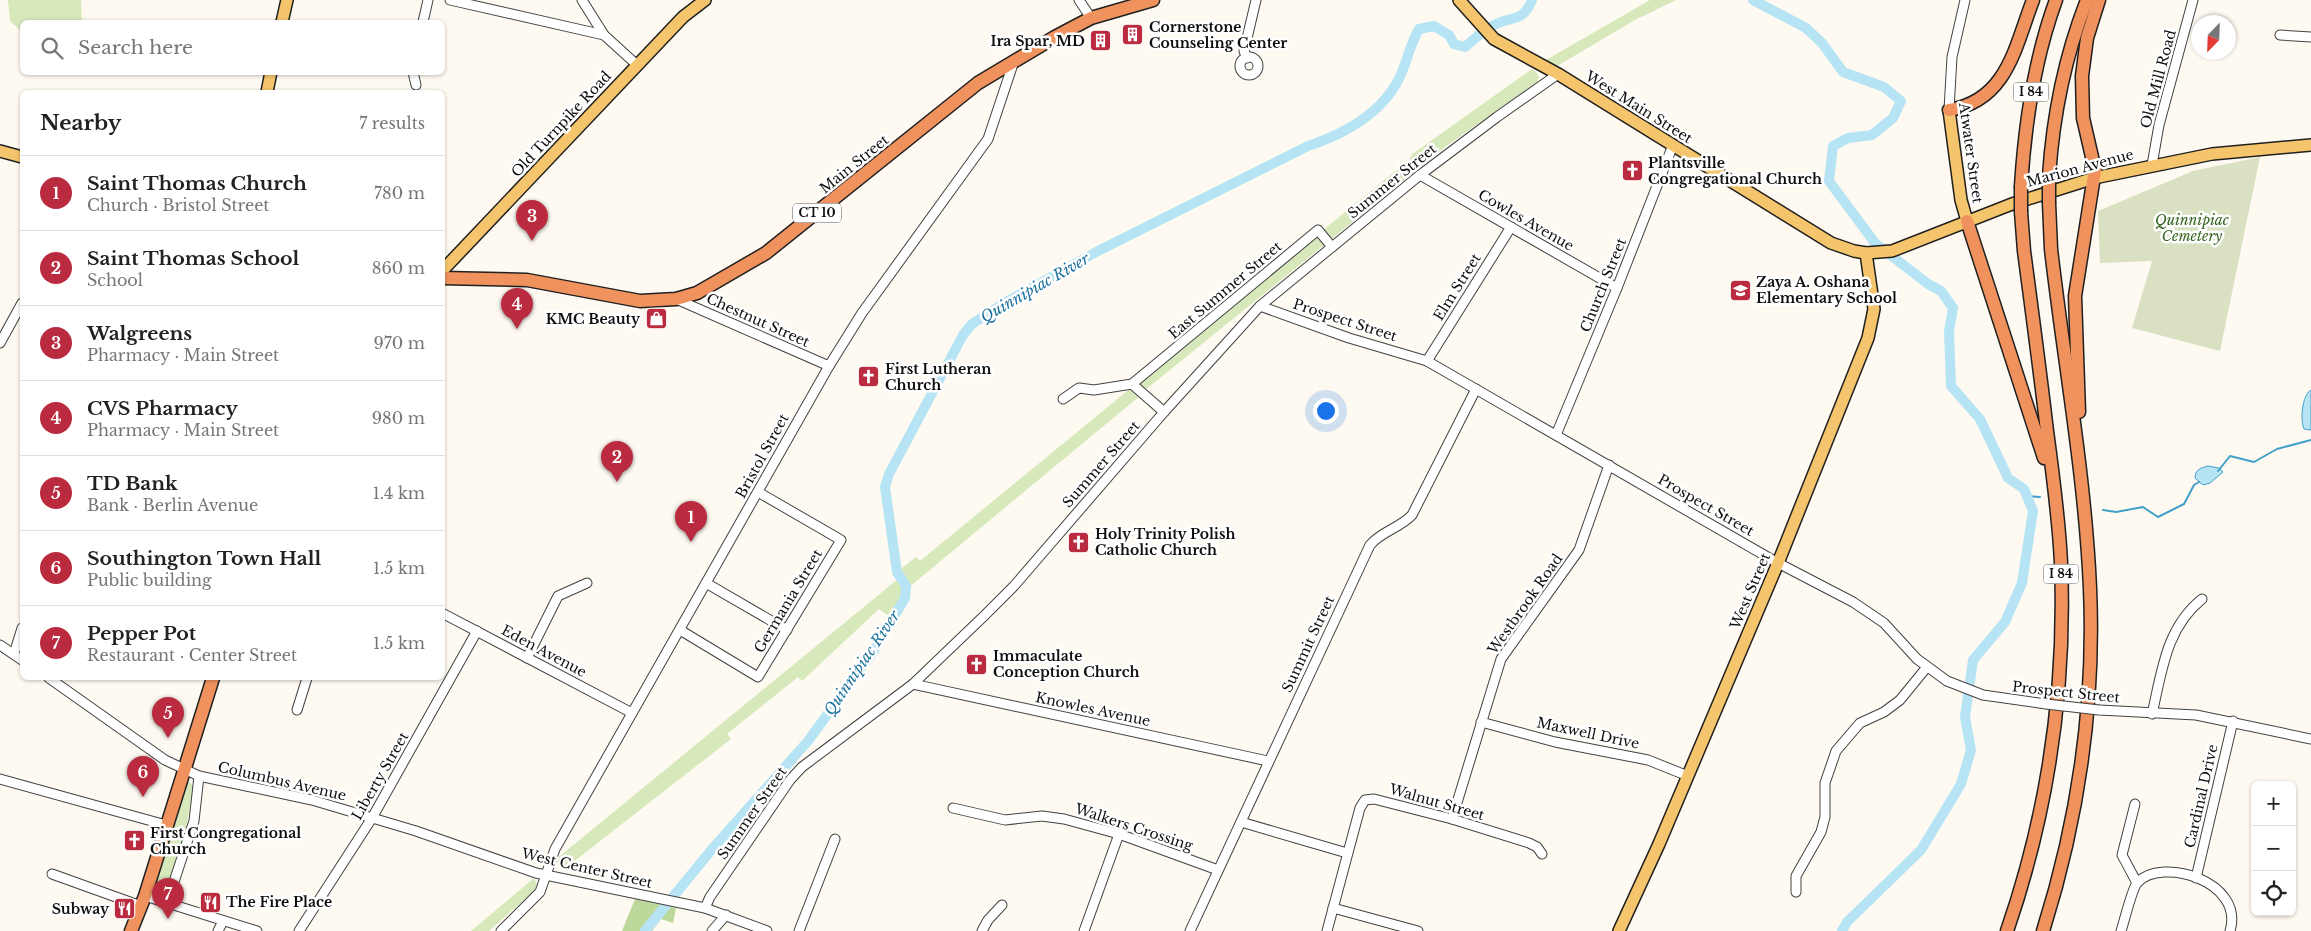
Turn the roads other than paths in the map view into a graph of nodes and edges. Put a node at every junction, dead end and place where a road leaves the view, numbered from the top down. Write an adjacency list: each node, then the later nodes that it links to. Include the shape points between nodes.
1 (287, 0): 17 (main road)
2 (428, 0): 18 (street)
3 (450, 0): 19 (street)
4 (582, 0): 19 (street)
5 (705, 0): 24 (main road, Old Turnpike Road, via 683,17)
6 (1079, 0): 16 (street)
7 (1153, 0): 16 (highway, Main Street / CT 10)
8 (1256, 0): 22 (street, via 1244,51)
9 (1459, 0): 25 (main road, West Main Street, via 1486,32 1507,48)
10 (1964, 0): 30 (street, Atwater Street, via 1952,57)
11 (2033, 0): 30 (highway, via 2001,79 1981,99)
12 (2056, 0): 59 (highway, I 84, bridge, via 2034,78 2027,121 2021,212)
13 (2087, 0): 58 (highway, I 84, bridge, via 2062,85 2055,125 2049,203 2052,264)
14 (2099, 0): 37 (highway, via 2087,38 2082,76 2083,118)
15 (2193, 0): 35 (street, Old Mill Road, via 2159,125)
16 (1092, 18): 23 (highway, Main Street / CT 10)
17 (282, 20)
18 (423, 20)
19 (604, 35): 24 (street)
20 (2280, 36): 21 (street)
21 (2311, 37)
22 (1247, 58)
23 (1014, 61): 45 (highway, Main Street / CT 10, via 978,83 766,253 697,293); 50 (street, Bristol Street, via 988,139 862,313)
24 (637, 65): 42 (main road, Old Turnpike Road)
25 (1558, 74): 31 (main road, West Main Street); 36 (street, Summer Street)
26 (271, 75): 29 (main road)
27 (414, 75): 28 (street)
28 (416, 85)
29 (268, 90)
30 (1949, 110): 38 (main road, Atwater Street)
31 (1673, 145): 41 (main road, West Main Street, via 1831,242 1848,250); 44 (street, Church Street)
32 (2311, 145): 35 (main road, Marion Avenue, via 2212,154)
33 (0, 151): 34 (main road)
34 (20, 156)
35 (2152, 165): 37 (main road, Marion Avenue)
36 (1420, 175): 39 (street, Cowles Avenue); 40 (street, Summer Street)
37 (2094, 178): 38 (main road, Marion Avenue); 58 (highway, via 2078,267 2075,312)
38 (1967, 221): 41 (main road, Marion Avenue, via 1886,252); 59 (highway, via 2040,444)
39 (1511, 227): 44 (street, Cowles Avenue); 49 (street, Elm Street)
40 (1332, 247): 46 (street, Summer Street); 51 (street, East Summer Street, via 1318,230)
41 (1866, 253): 60 (main road, West Street, via 1873,299 1871,329)
42 (445, 268)
43 (445, 278): 45 (highway, Main Street / CT 10, via 527,280 640,301)
44 (1617, 288): 55 (street, Church Street)
45 (676, 299): 50 (street, Chestnut Street)
46 (1260, 306): 49 (street, Prospect Street); 54 (street, Summer Street)
47 (20, 308): 48 (street)
48 (0, 343)
49 (1427, 361): 52 (street, Prospect Street)
50 (829, 366): 57 (street, Bristol Street)
51 (1132, 384): 53 (street, via 1094,390 1079,388); 54 (street)
52 (1476, 389): 55 (street, Prospect Street); 84 (street, Summit Street, via 1412,515 1370,545)
53 (1063, 399)
54 (1164, 412): 77 (street, Summer Street, via 1014,586)
55 (1556, 435): 56 (street, Prospect Street)
56 (1609, 465): 60 (street, Prospect Street); 82 (street, Westbrook Road, via 1579,550 1501,659)
57 (758, 492): 62 (street, Bristol Street); 66 (street, Germania Street, via 841,540)
58 (2082, 498): 128 (highway, I 84, via 2090,590 2088,710 2070,830)
59 (2059, 530): 127 (highway, I 84, via 2062,620 2054,737 2038,824)
60 (1778, 563): 73 (street, Prospect Street, via 1853,602 1884,623); 87 (main road, West Street)
61 (587, 583): 72 (street, via 558,596)
62 (706, 583): 65 (street, Bristol Street); 66 (street)
63 (2202, 599): 80 (street, via 2188,610 2167,646)
64 (445, 615): 67 (street, Eden Avenue)
65 (680, 630): 66 (street, Germania Street, via 758,676); 79 (street, Bristol Street)
66 (787, 630)
67 (477, 631): 72 (street, Eden Avenue); 91 (street, Liberty Street)
68 (20, 634): 70 (street)
69 (0, 644): 70 (street)
70 (14, 654): 71 (street)
71 (20, 658)
72 (527, 658): 79 (street, Eden Avenue)
73 (1927, 667): 80 (street, Prospect Street, bridge, via 1960,687 1979,694); 104 (street, via 1900,700 1860,723 1836,751 1826,783 1821,832 1796,876)
74 (52, 680): 85 (street, Columbus Avenue, via 165,760)
75 (212, 680): 85 (highway)
76 (306, 680): 78 (street)
77 (912, 684): 84 (street, Knowles Avenue); 108 (street, Summer Street, via 802,767)
78 (297, 710)
79 (632, 713): 101 (street, Bristol Street, via 555,848)
80 (2152, 714): 81 (street, Prospect Street, via 2196,715)
81 (2233, 721): 83 (street, Prospect Street); 102 (street, Cardinal Drive)
82 (1481, 722): 87 (street, Maxwell Drive, via 1555,742 1648,760); 92 (street, Westbrook Road)
83 (2311, 739)
84 (1268, 761): 93 (street, Summit Street)
85 (185, 770): 86 (street, Columbus Avenue); 94 (highway)
86 (199, 776): 91 (street, Columbus Avenue, via 312,800); 106 (street, via 194,821)
87 (1688, 776): 126 (main road, West Street)
88 (0, 779): 94 (street)
89 (2135, 804): 103 (street, via 2122,855)
90 (953, 808): 95 (street, Walkers Crossing, via 1005,820 1042,816)
91 (372, 818): 101 (street, West Center Street); 117 (street, Liberty Street)
92 (1452, 819): 97 (street, Walnut Street, via 1374,799 1365,800); 98 (street, Walnut Street, via 1529,843)
93 (1240, 822): 97 (street); 99 (street, Summit Street)
94 (166, 825): 105 (highway)
95 (1119, 834): 99 (street, Walkers Crossing); 122 (street)
96 (835, 839): 120 (street)
97 (1347, 853): 109 (street, Walnut Street)
98 (1542, 854)
99 (1218, 870): 123 (street, Summit Street)
100 (52, 874): 105 (street)
101 (546, 875): 108 (street, West Center Street); 118 (street, Bristol Street, via 544,886 535,899)
102 (2196, 878): 103 (street, via 2168,872 2149,875); 130 (street, via 2213,884 2224,896 2230,910)
103 (2137, 884): 129 (street)
104 (1796, 892)
105 (143, 901): 106 (street); 114 (highway)
106 (167, 903): 111 (street)
107 (1002, 906): 121 (street)
108 (705, 908): 110 (street, West Center Street)
109 (1333, 908): 112 (street); 124 (street, Walnut Street)
110 (726, 915): 113 (street, West Center Street); 119 (street)
111 (223, 921): 115 (street); 116 (street)
112 (1393, 928): 125 (street)
113 (761, 930)
114 (131, 931)
115 (218, 931)
116 (257, 931)
117 (299, 931)
118 (501, 931)
119 (712, 931)
120 (799, 931)
121 (982, 931)
122 (1084, 931)
123 (1190, 931)
124 (1327, 931)
125 (1418, 931)
126 (1619, 931)
127 (2007, 931)
128 (2042, 931)
129 (2121, 931)
130 (2230, 931)

